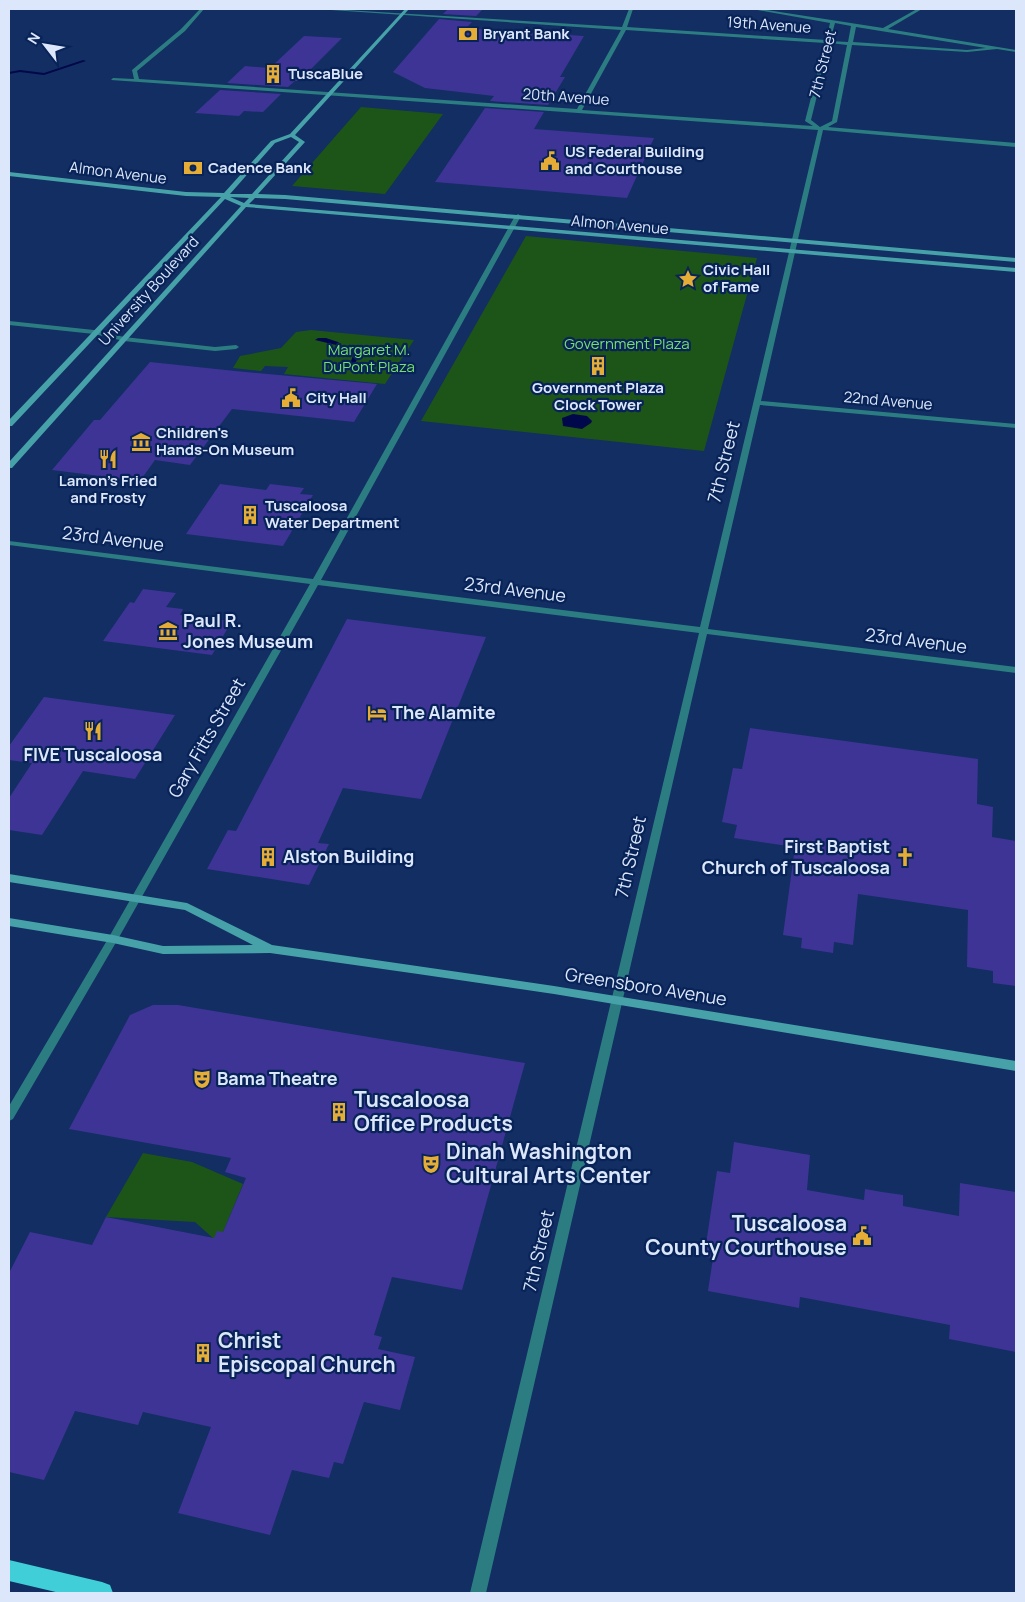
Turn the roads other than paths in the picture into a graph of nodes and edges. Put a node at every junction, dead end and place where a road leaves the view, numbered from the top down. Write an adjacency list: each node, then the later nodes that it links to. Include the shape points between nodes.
1 (202, 9): 17 (street, via 183,30 134,71)
2 (331, 9): 7 (street, 19th Avenue)
3 (407, 9): 7 (main road, University Boulevard)
4 (631, 9): 10 (street)
5 (754, 9): 8 (street)
6 (920, 9): 11 (street)
7 (402, 14): 10 (street, 19th Avenue); 18 (main road, University Boulevard)
8 (833, 21): 9 (street); 12 (street, 7th Street)
9 (854, 24): 11 (street); 13 (street, 7th Street)
10 (624, 28): 12 (street, 19th Avenue); 19 (street)
11 (885, 29): 14 (street)
12 (828, 41): 13 (street, 19th Avenue); 20 (street, 7th Street, via 808,121)
13 (851, 43): 14 (street, 19th Avenue, via 967,50); 20 (street, 7th Street, via 834,122)
14 (997, 48): 15 (street)
15 (1016, 51)
16 (113, 79): 17 (street, 20th Avenue)
17 (137, 80): 18 (street, 20th Avenue)
18 (329, 94): 19 (street, 20th Avenue); 21 (main road, University Boulevard)
19 (580, 111): 20 (street, 20th Avenue)
20 (821, 129): 22 (street, 20th Avenue); 29 (street, 7th Street)
21 (292, 135): 24 (main road, University Boulevard, via 302,142); 25 (main road, University Boulevard, via 273,142)
22 (1016, 145)
23 (9, 174): 25 (main road, Almon Avenue)
24 (255, 194): 25 (main road, Almon Avenue); 26 (main road, University Boulevard); 27 (main road, Almon Avenue)
25 (224, 197): 26 (main road, Almon Avenue); 34 (main road, University Boulevard)
26 (245, 205): 28 (main road, Almon Avenue); 35 (main road, University Boulevard)
27 (518, 216): 28 (street, Gary Fitts Street); 29 (main road, Almon Avenue)
28 (511, 228): 30 (main road, Almon Avenue); 42 (street, Gary Fitts Street)
29 (794, 240): 30 (street, 7th Street); 31 (main road, Almon Avenue)
30 (791, 252): 32 (main road, Almon Avenue); 37 (street, 7th Street)
31 (1016, 260)
32 (1016, 270)
33 (9, 323): 34 (street)
34 (94, 332): 35 (street); 38 (main road, University Boulevard)
35 (124, 339): 36 (street, via 215,349); 40 (main road, University Boulevard)
36 (236, 347)
37 (758, 403): 39 (street, 22nd Avenue); 43 (street, 7th Street)
38 (9, 424)
39 (1016, 426)
40 (9, 466)
41 (9, 542): 42 (street, 23rd Avenue)
42 (316, 581): 43 (street, 23rd Avenue); 46 (street, Gary Fitts Street)
43 (703, 631): 44 (street, 23rd Avenue); 50 (street, 7th Street)
44 (1016, 670)
45 (9, 878): 46 (main road, Greensboro Avenue)
46 (135, 899): 48 (street, Gary Fitts Street); 49 (main road, Greensboro Avenue, via 187,907)
47 (9, 922): 48 (main road, Greensboro Avenue)
48 (113, 939): 49 (main road, Greensboro Avenue, via 163,950); 52 (street, Gary Fitts Street)
49 (270, 949): 50 (main road, Greensboro Avenue)
50 (616, 1000): 51 (main road, Greensboro Avenue); 55 (street, 7th Street)
51 (1016, 1066)
52 (9, 1116)
53 (9, 1570): 54 (highway)
54 (102, 1593)
55 (478, 1593)

